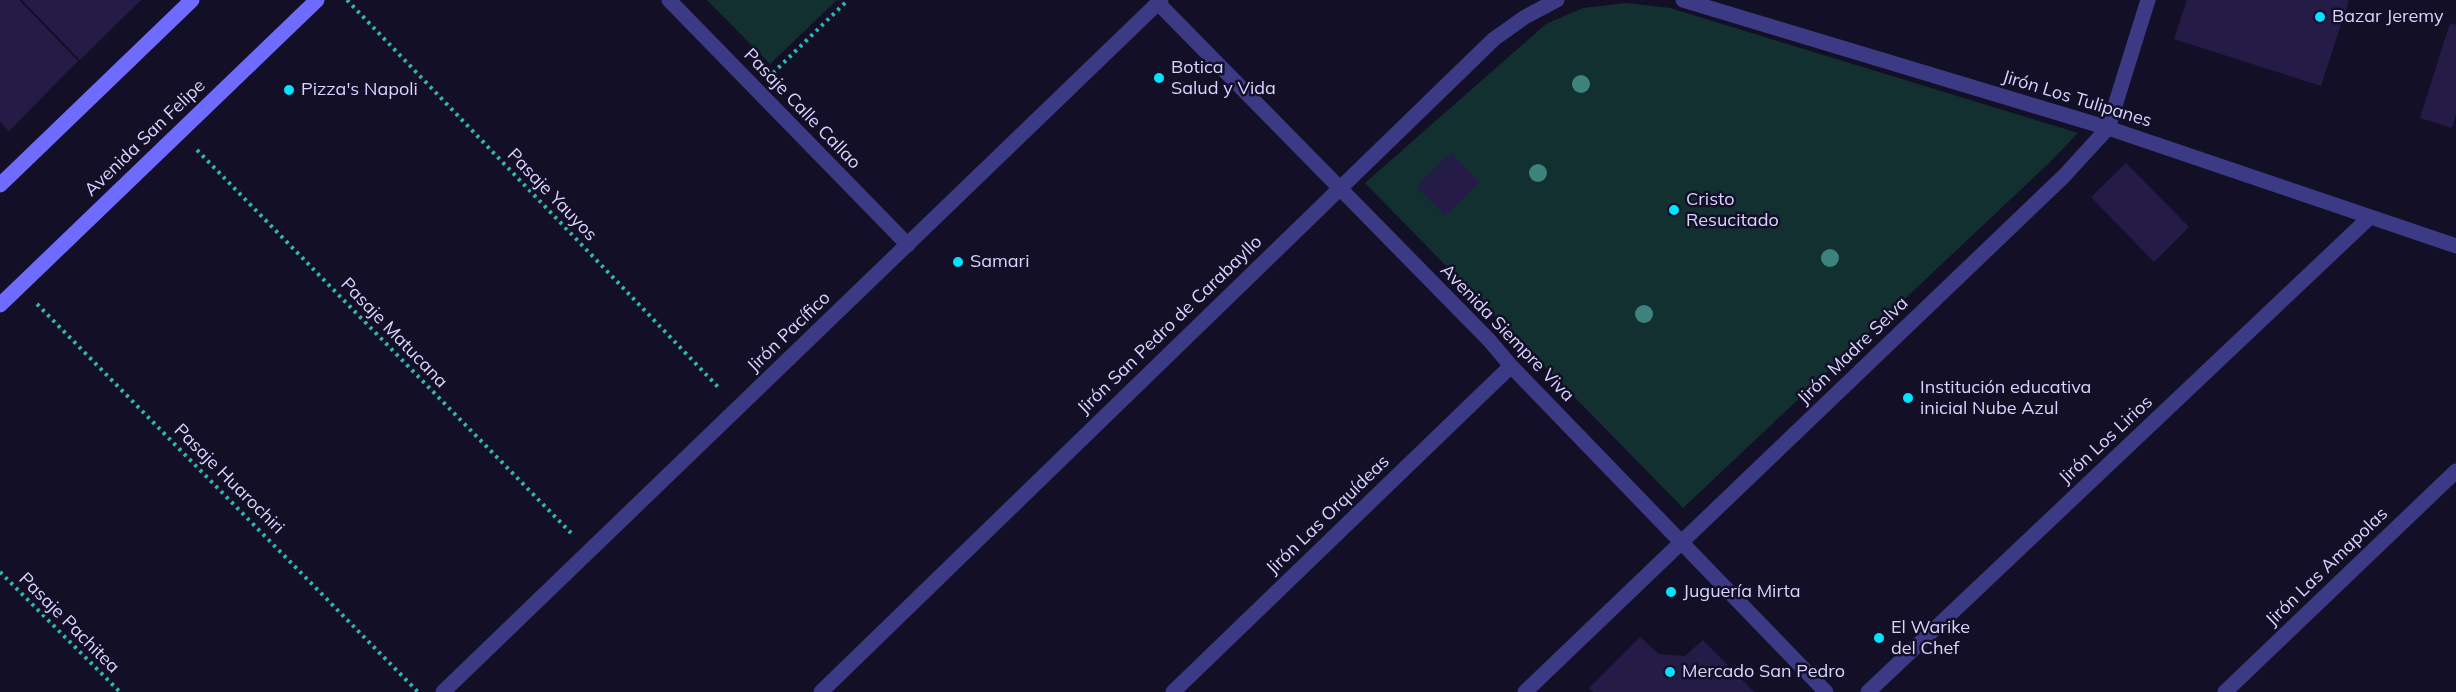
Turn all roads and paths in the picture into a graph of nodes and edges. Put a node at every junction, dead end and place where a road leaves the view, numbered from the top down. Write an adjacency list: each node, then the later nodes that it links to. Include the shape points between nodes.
1 (192, 0): 13 (main road)
2 (317, 0): 12 (main road, Avenida San Felipe)
3 (347, 0): 21 (path, Pasaje Yauyos)
4 (669, 0): 10 (street, Pasaje Calle Callao)
5 (848, 0): 10 (path)
6 (1557, 0): 14 (street, Jirón San Pedro de Carabayllo, via 1494,39)
7 (1683, 0): 11 (street, Jirón Los Tulipanes)
8 (2148, 0): 11 (street, Jirón Madre Selva)
9 (1160, 1): 14 (street, Avenida Siempre Viva); 16 (street, Jirón Pacífico)
10 (756, 90): 16 (street, Pasaje Calle Callao)
11 (2108, 128): 15 (street, Jirón Los Tulipanes); 23 (street, Jirón Madre Selva, via 2064,176)
12 (180, 132): 18 (main road, Avenida San Felipe); 24 (path, Pasaje Matucana)
13 (0, 185)
14 (1339, 189): 20 (street, Avenida Siempre Viva); 29 (street, Jirón San Pedro de Carabayllo)
15 (2370, 217): 17 (street, Jirón Los Tulipanes); 33 (street, Jirón Los Lirios)
16 (908, 245): 21 (street, Jirón Pacífico)
17 (2456, 246)
18 (19, 286): 19 (main road, Avenida San Felipe); 27 (path, Pasaje Huarochiri)
19 (0, 304)
20 (1511, 366): 23 (street, Avenida Siempre Viva); 30 (street, Jirón Las Orquídeas)
21 (739, 408): 24 (street, Jirón Pacífico)
22 (2456, 471): 34 (street, Jirón Las Amapolas)
23 (1682, 542): 31 (street, Jirón Madre Selva); 32 (street, Avenida Siempre Viva)
24 (589, 552): 28 (street, Jirón Pacífico)
25 (0, 572): 26 (path, Pasaje Pachitea)
26 (120, 692)
27 (418, 692)
28 (443, 692)
29 (821, 692)
30 (1173, 692)
31 (1525, 692)
32 (1826, 692)
33 (1868, 692)
34 (2224, 692)

